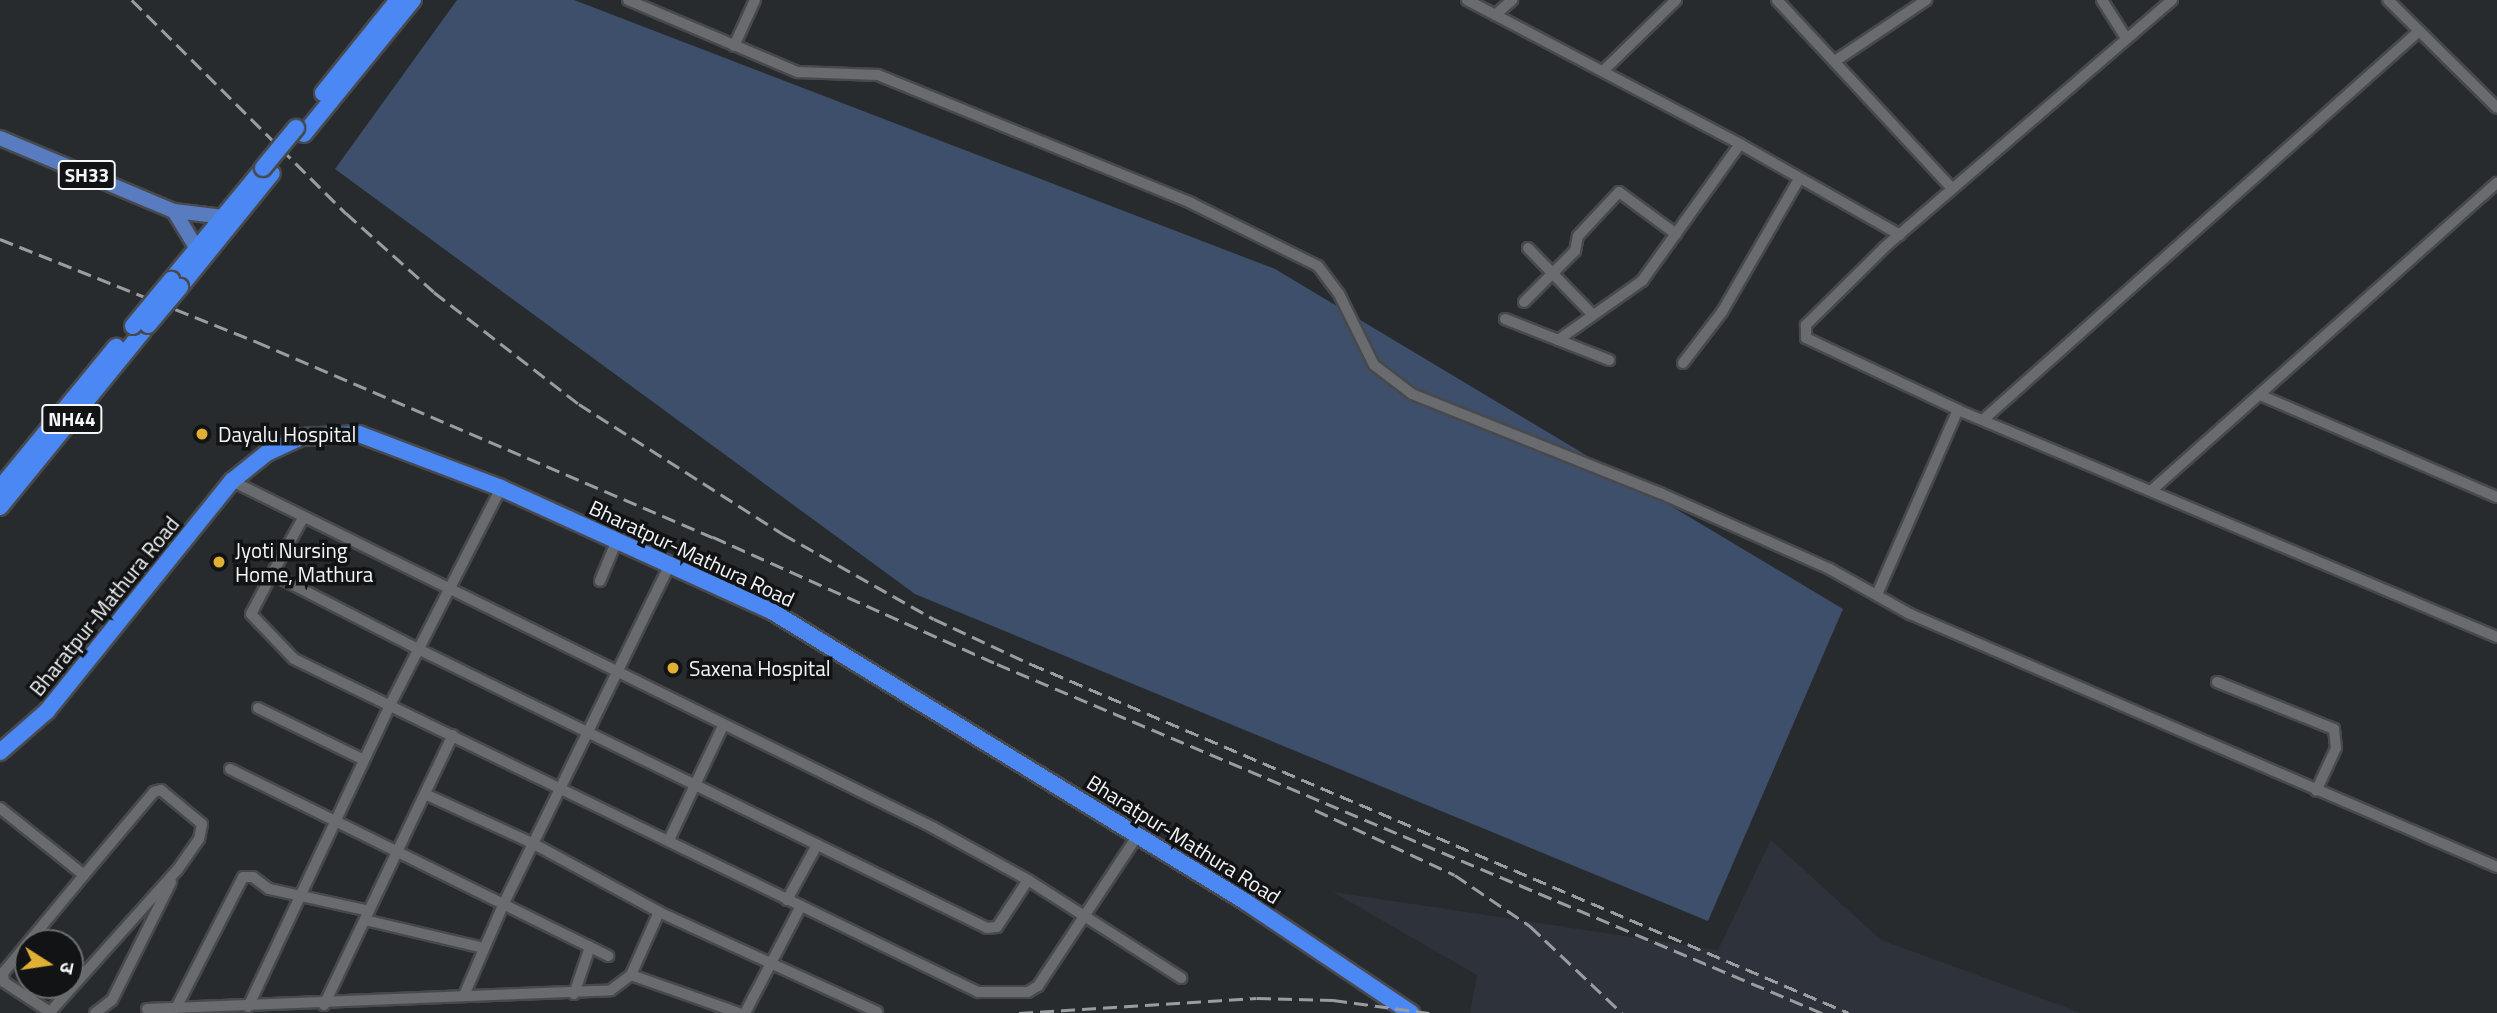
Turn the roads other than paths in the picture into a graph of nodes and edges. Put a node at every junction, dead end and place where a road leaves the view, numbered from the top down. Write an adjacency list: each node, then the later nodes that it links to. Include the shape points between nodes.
1 (398, 0): 20 (highway, NH44)
2 (414, 0): 20 (highway, NH44)
3 (628, 0): 16 (street)
4 (755, 0): 16 (street)
5 (1467, 0): 13 (street)
6 (1511, 0): 13 (street)
7 (1676, 0): 18 (street)
8 (1777, 0): 17 (street)
9 (1926, 0): 17 (street)
10 (2102, 0): 15 (street)
11 (2172, 0): 15 (street)
12 (2388, 0): 14 (street)
13 (1495, 15): 18 (street)
14 (2419, 31): 19 (street); 44 (street)
15 (2126, 38): 26 (street)
16 (734, 46): 57 (street, via 798,72 878,75 1191,203 1318,266 1339,294 1374,365 1394,384 1660,493)
17 (1835, 61): 26 (street)
18 (1602, 71): 22 (street)
19 (2497, 108)
20 (300, 131): 23 (highway, NH44, bridge)
21 (0, 138): 27 (main road, SH33)
22 (1740, 144): 24 (street); 29 (street)
23 (268, 170): 28 (highway, NH44); 34 (highway, NH44)
24 (1799, 179): 30 (street); 41 (street, via 1722,312)
25 (2497, 184): 42 (street)
26 (1951, 187): 30 (street)
27 (174, 211): 28 (main road, SH33); 32 (main road)
28 (224, 216): 32 (highway, NH44)
29 (1676, 234): 33 (street, via 1619,192 1578,236 1575,251); 36 (street, via 1632,291)
30 (1900, 235): 43 (street, via 1804,331 1812,344)
31 (1528, 248): 33 (street)
32 (197, 249): 34 (highway, NH44)
33 (1553, 273): 35 (street); 36 (street)
34 (176, 283): 38 (highway, NH44, bridge)
35 (1524, 302)
36 (1592, 314): 39 (street)
37 (1504, 319): 39 (street)
38 (138, 329): 46 (highway, NH44); 50 (highway, NH44)
39 (1558, 340): 40 (street)
40 (1609, 360)
41 (1683, 363)
42 (2260, 395): 48 (street); 49 (street)
43 (1958, 410): 44 (street); 57 (street)
44 (1984, 419): 48 (street)
45 (232, 481): 47 (highway, Bharatpur-Mathura Road, via 267,453 301,437 348,432); 51 (street); 67 (highway, Bharatpur-Mathura Road, via 47,711)
46 (0, 488)
47 (501, 488): 52 (highway, Bharatpur-Mathura Road); 56 (street)
48 (2152, 490): 58 (street)
49 (2497, 497)
50 (0, 507)
51 (303, 518): 54 (street); 56 (street)
52 (617, 540): 53 (highway, Bharatpur-Mathura Road); 55 (street)
53 (671, 562): 60 (street); 76 (highway, Bharatpur-Mathura Road, via 773,611)
54 (271, 574): 59 (street); 62 (street, via 251,608 256,624 294,659)
55 (600, 580)
56 (450, 591): 59 (street); 60 (street)
57 (1878, 592): 72 (street, via 1910,614)
58 (2497, 637)
59 (420, 649): 62 (street); 65 (street)
60 (620, 673): 64 (street); 65 (street)
61 (2217, 682): 72 (street, via 2334,729 2336,748)
62 (390, 705): 66 (street); 68 (street)
63 (258, 708): 68 (street)
64 (723, 726): 70 (street); 84 (street, via 932,827)
65 (591, 732): 70 (street); 71 (street)
66 (453, 735): 71 (street); 73 (street)
67 (0, 752)
68 (364, 760): 75 (street)
69 (230, 769): 75 (street)
70 (695, 783): 77 (street); 79 (street)
71 (562, 786): 77 (street); 78 (street)
72 (2316, 791): 81 (street)
73 (425, 794): 78 (street); 80 (street)
74 (0, 808): 83 (street)
75 (334, 823): 80 (street); 85 (street)
76 (1138, 835): 90 (street); 113 (highway, Bharatpur-Mathura Road)
77 (669, 840): 86 (street)
78 (534, 844): 87 (street); 89 (street)
79 (817, 845): 84 (street, via 987,928 997,927); 86 (street)
80 (396, 854): 87 (street); 91 (street)
81 (2497, 867)
82 (177, 870): 83 (street, via 199,839 202,824 162,790 154,792); 108 (street); 110 (street, via 112,1000)
83 (84, 875): 92 (street)
84 (1028, 880): 90 (street)
85 (300, 896): 91 (street); 105 (street); 106 (street, via 269,889 253,877 240,879)
86 (787, 900): 88 (street)
87 (503, 905): 93 (street); 94 (street)
88 (801, 906): 90 (street, via 978,992 993,994 1034,991); 97 (street)
89 (659, 912): 97 (street); 98 (street)
90 (1083, 915): 99 (street)
91 (367, 916): 94 (street); 104 (street)
92 (40, 929)
93 (590, 947): 95 (street); 102 (street)
94 (483, 948): 101 (street)
95 (608, 956)
96 (14, 962): 100 (street, via 2,978)
97 (769, 963): 109 (street); 112 (street)
98 (631, 975): 102 (street, via 617,989); 111 (street)
99 (1181, 978)
100 (14, 986)
101 (465, 993): 102 (street); 104 (street)
102 (574, 994)
103 (34, 999): 108 (street)
104 (324, 1005): 105 (street)
105 (248, 1007): 106 (street)
106 (176, 1008): 107 (street)
107 (147, 1009)
108 (53, 1012)
109 (877, 1012)
110 (95, 1013)
111 (739, 1013)
112 (745, 1013)
113 (1411, 1013)

